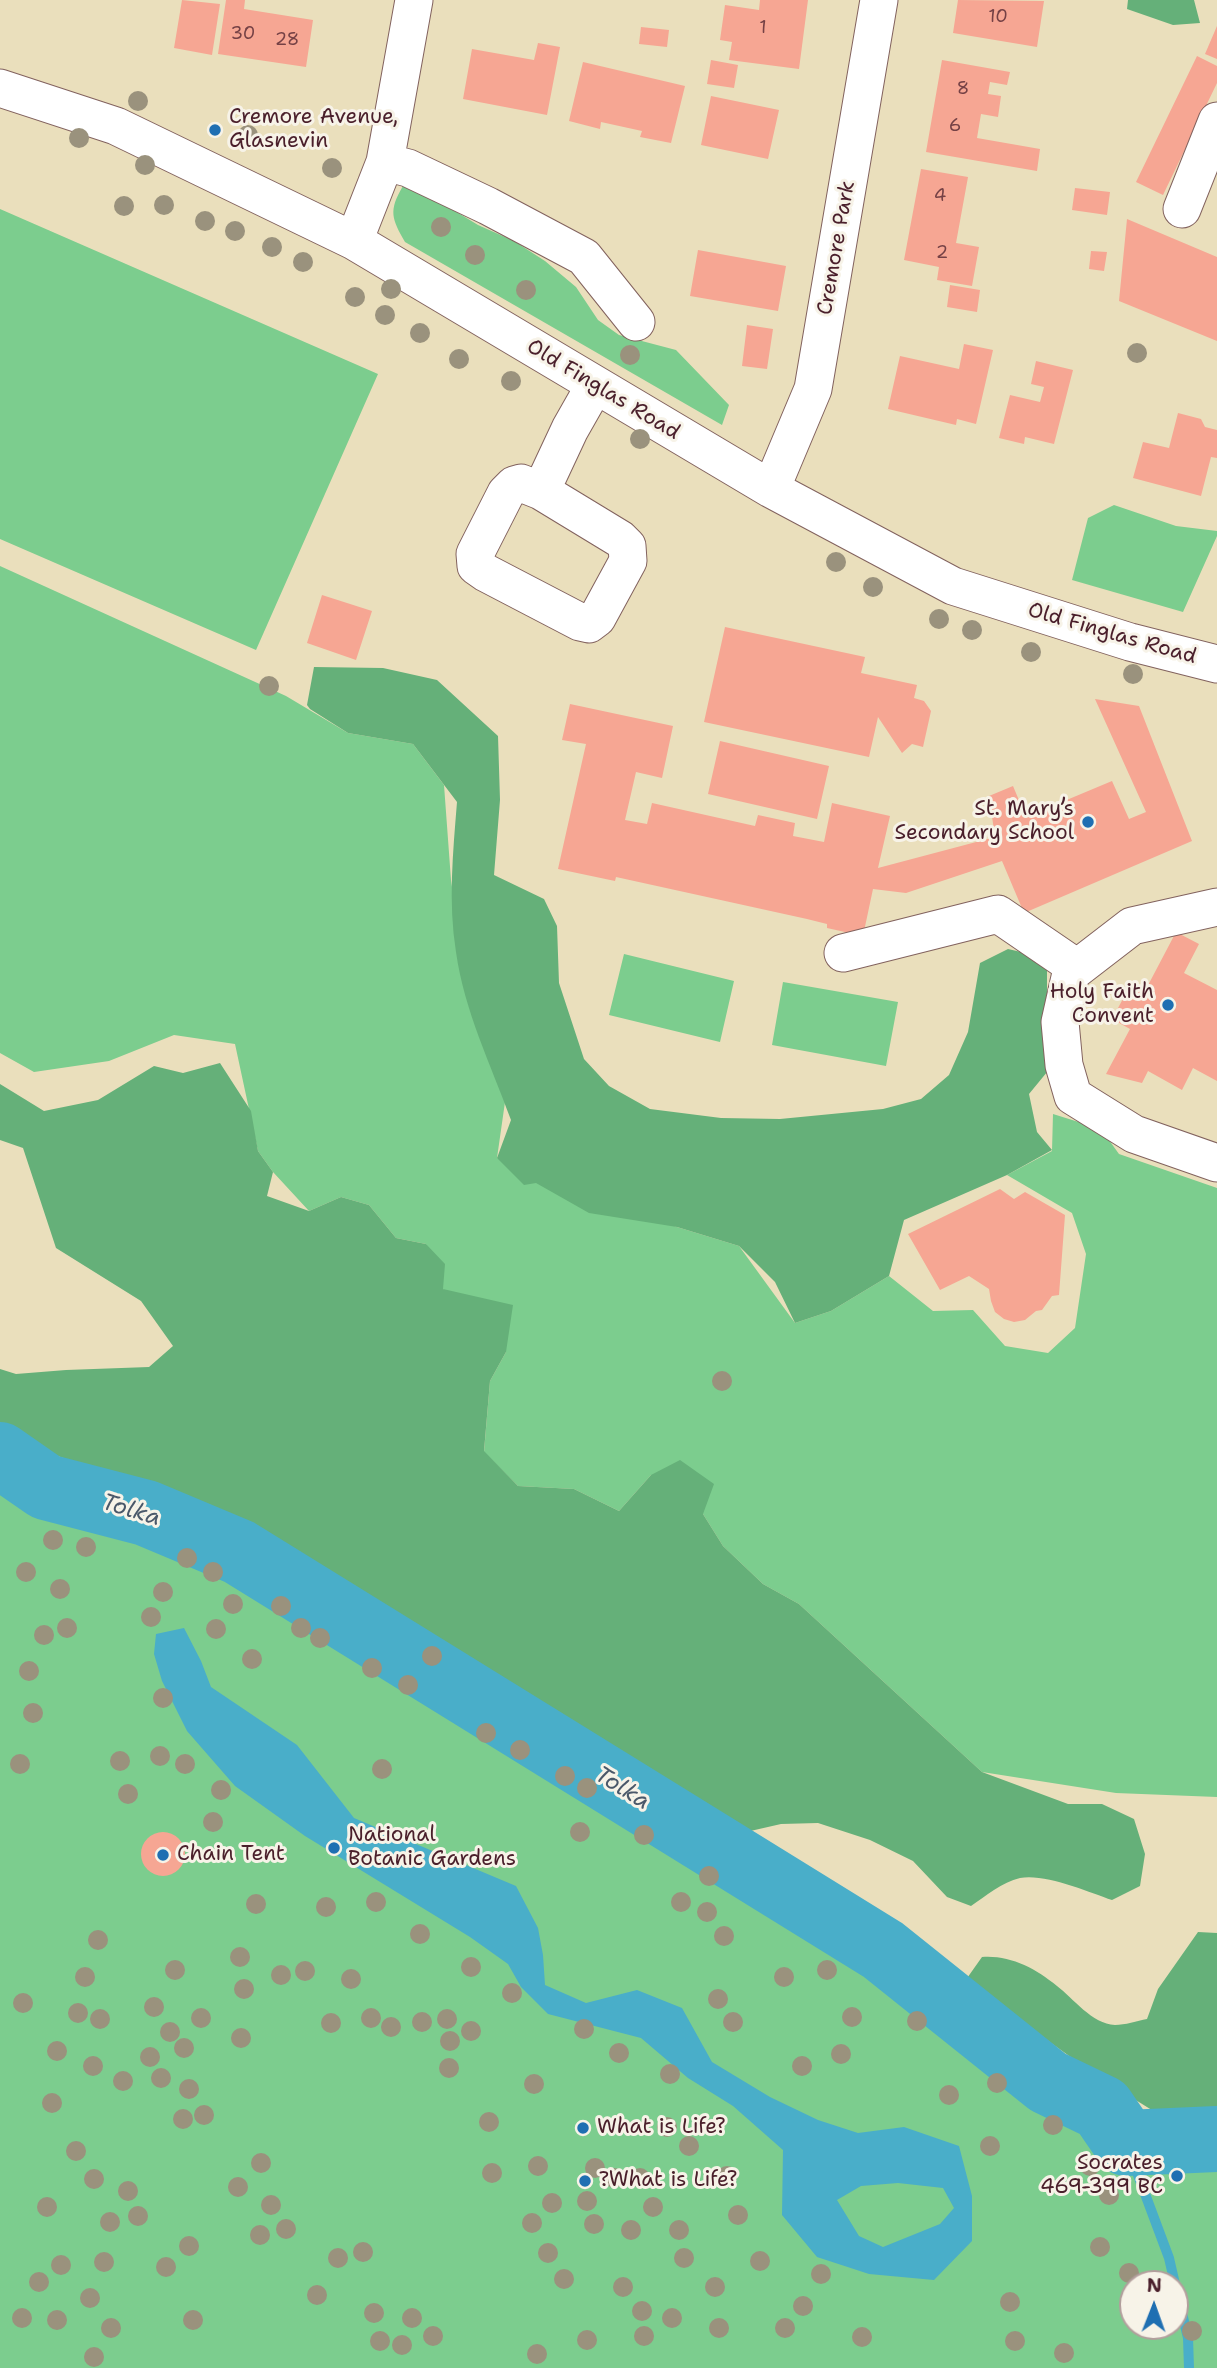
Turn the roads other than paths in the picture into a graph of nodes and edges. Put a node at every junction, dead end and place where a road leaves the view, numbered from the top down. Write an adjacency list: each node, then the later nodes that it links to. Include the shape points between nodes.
1 (414, 0): 5 (street)
2 (879, 0): 10 (street, Cremore Park, via 813,389)
3 (0, 88): 7 (street, Old Finglas Road, via 116,126)
4 (1217, 121): 6 (street)
5 (385, 162): 7 (street); 8 (street, via 431,178 584,257)
6 (1182, 209)
7 (354, 241): 9 (street, Old Finglas Road)
8 (636, 322)
9 (595, 385): 10 (street, Old Finglas Road); 11 (street)
10 (771, 489): 12 (street, Old Finglas Road, via 953,586 1130,642)
11 (541, 491)
12 (1217, 664)
13 (1217, 907): 15 (street, via 1132,926)
14 (843, 953): 15 (street, via 998,914)
15 (1077, 968): 16 (street, via 1071,973 1060,1022 1064,1065 1073,1096 1134,1133)
16 (1217, 1163)

